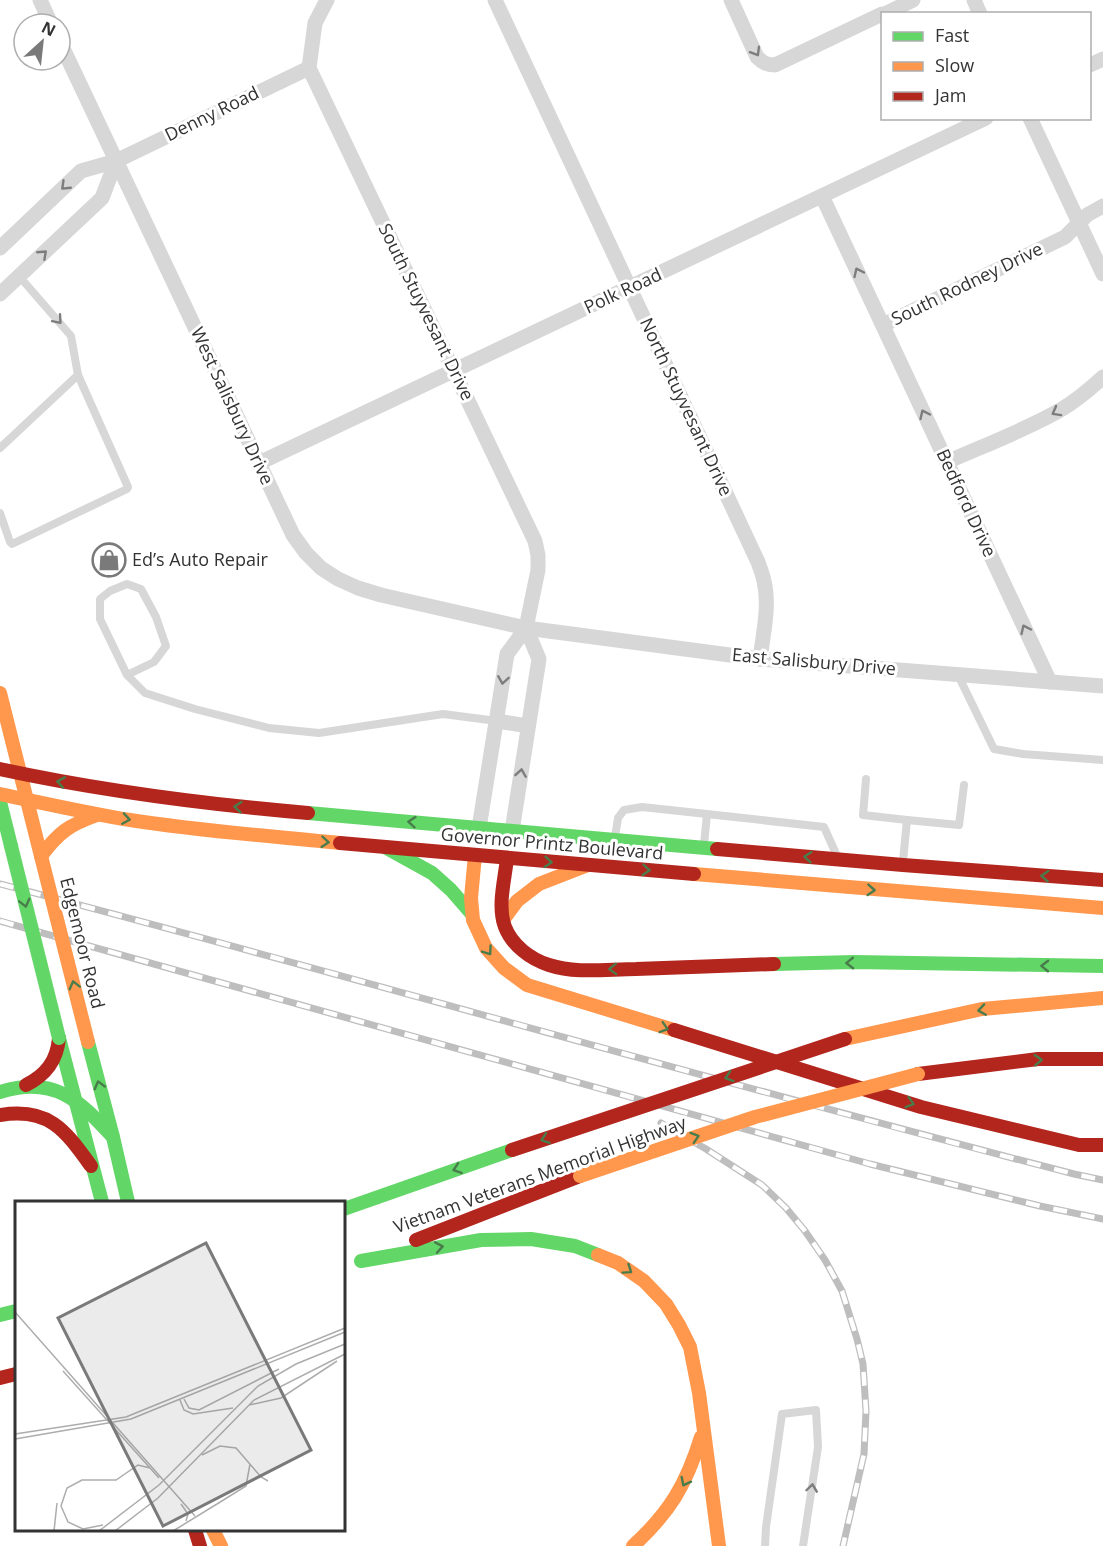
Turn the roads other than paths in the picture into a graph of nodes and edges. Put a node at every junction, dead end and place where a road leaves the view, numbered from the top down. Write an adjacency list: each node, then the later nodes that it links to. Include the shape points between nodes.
1 (327, 0): 8 (street, via 315,23)
2 (495, 0): 18 (street, North Stuyvesant Drive)
3 (730, 0): 6 (street, one-way to 6, via 757,57 769,65)
4 (913, 0): 5 (street)
5 (888, 12)
6 (881, 15)
7 (72, 68): 11 (street, West Salisbury Drive)
8 (309, 68): 11 (street, Denny Road); 21 (street, South Stuyvesant Drive)
9 (982, 120): 12 (street, Polk Road)
10 (1031, 120): 14 (street)
11 (116, 161): 15 (street, Denny Road, one-way to 15, via 81,171); 17 (street, one-way to 11, via 102,198); 26 (street, West Salisbury Drive)
12 (822, 196): 18 (street, Polk Road); 20 (street, South Rodney Drive, one-way to 12)
13 (1103, 206): 14 (street, South Rodney Drive)
14 (1079, 223): 16 (street); 20 (street, South Rodney Drive, via 1065,237)
15 (0, 248)
16 (1103, 274)
17 (19, 276): 19 (street); 22 (lane, one-way to 22, via 71,336)
18 (630, 287): 21 (street, Polk Road); 29 (street, North Stuyvesant Drive, via 758,562 766,594)
19 (0, 294)
20 (883, 325): 25 (street, Bedford Drive, one-way to 20)
21 (455, 370): 26 (street, Polk Road); 28 (street, South Stuyvesant Drive, via 536,541 538,570)
22 (78, 375): 24 (lane); 27 (lane, via 127,489 12,544)
23 (1103, 377): 25 (street, one-way to 25, via 1050,416)
24 (2, 442)
25 (947, 462): 32 (street, Bedford Drive, one-way to 25)
26 (259, 463): 28 (street, West Salisbury Drive, via 293,535 321,568 338,579 381,595)
27 (0, 513)
28 (526, 628): 29 (street, East Salisbury Drive); 35 (street, South Stuyvesant Drive, one-way to 35, via 507,654); 36 (street, via 539,659)
29 (760, 659): 31 (street, East Salisbury Drive)
30 (127, 675): 30 (lane, via 100,619 100,599 127,584 141,589 165,646 154,662); 35 (lane, via 145,693 269,728 319,733 443,714)
31 (958, 675): 32 (street, East Salisbury Drive); 37 (lane, via 994,749)
32 (1050, 682): 33 (street, East Salisbury Drive)
33 (1103, 686)
34 (0, 693): 39 (main road, Edgemoor Road)
35 (497, 721): 36 (street); 50 (street, South Stuyvesant Drive)
36 (528, 726): 48 (street, one-way to 36)
37 (1103, 760)
38 (0, 769): 39 (main road, Governor Printz Boulevard)
39 (20, 774): 43 (main road, Edgemoor Road); 50 (main road, Governor Printz Boulevard, one-way to 39)
40 (866, 779): 47 (lane, via 862,815)
41 (964, 785): 47 (lane, via 959,825)
42 (0, 794): 43 (main road, Governor Printz Boulevard)
43 (27, 800): 46 (main road, Governor Printz Boulevard); 53 (main road, Edgemoor Road)
44 (0, 802): 65 (main road, one-way to 65, bridge)
45 (707, 814): 49 (lane, via 642,807 624,810 618,818); 52 (lane); 55 (lane, via 824,827)
46 (97, 815): 51 (main road, Governor Printz Boulevard, one-way to 51, via 211,831); 53 (main road, via 61,831)
47 (907, 820): 57 (lane)
48 (512, 831): 49 (main road, Governor Printz Boulevard); 50 (main road, Governor Printz Boulevard); 54 (main road)
49 (615, 840): 52 (main road, Governor Printz Boulevard)
50 (477, 842): 51 (main road, Governor Printz Boulevard); 54 (main road, Governor Printz Boulevard); 61 (main road)
51 (386, 847): 61 (main road, via 432,873)
52 (703, 848): 55 (main road, Governor Printz Boulevard, one-way to 52)
53 (41, 856): 71 (main road, Edgemoor Road, one-way to 53, bridge)
54 (507, 858): 56 (main road, Governor Printz Boulevard, one-way to 56); 62 (main road)
55 (839, 860): 57 (main road, Governor Printz Boulevard); 59 (main road)
56 (588, 865): 59 (main road, Governor Printz Boulevard, one-way to 59); 62 (main road, via 539,884 517,901)
57 (903, 865): 58 (main road, Governor Printz Boulevard, one-way to 57)
58 (1103, 880)
59 (824, 886): 60 (main road, Governor Printz Boulevard, one-way to 60)
60 (1103, 908)
61 (471, 913): 72 (main road, one-way to 72, via 489,954 527,985 921,1107 1079,1145)
62 (503, 920): 63 (main road, one-way to 62, via 854,962 564,969 549,966 524,952)
63 (1103, 966)
64 (1103, 998): 76 (main road, Vietnam Veterans Memorial Highway, one-way to 76, bridge, via 982,1009 845,1039)
65 (59, 1038): 67 (main road, via 52,1064); 69 (main road)
66 (1103, 1059): 81 (main road, Vietnam Veterans Memorial Highway, bridge, via 1038,1059 918,1074 755,1117 580,1176 356,1263 481,1240 531,1239 575,1246 618,1263 644,1281 679,1325 690,1347)
67 (26, 1085): 68 (main road); 69 (main road, via 62,1092)
68 (0, 1092)
69 (76, 1100): 71 (main road); 73 (main road)
70 (0, 1115): 73 (main road, via 24,1112 42,1116 63,1130)
71 (113, 1137): 75 (main road, Edgemoor Road)
72 (1103, 1145)
73 (91, 1166): 74 (main road)
74 (101, 1201)
75 (129, 1201)
76 (345, 1209)
77 (15, 1311): 78 (main road)
78 (0, 1315)
79 (15, 1374): 80 (main road)
80 (0, 1378)
81 (704, 1427): 88 (main road, one-way to 88, via 691,1472 680,1493); 89 (main road)
82 (195, 1531): 85 (main road)
83 (212, 1531): 86 (main road)
84 (213, 1531): 87 (main road)
85 (200, 1546)
86 (214, 1546)
87 (221, 1546)
88 (633, 1546)
89 (719, 1546)
90 (765, 1546): 91 (lane, one-way to 90, via 818,1447 816,1410 782,1414)
91 (803, 1546)

